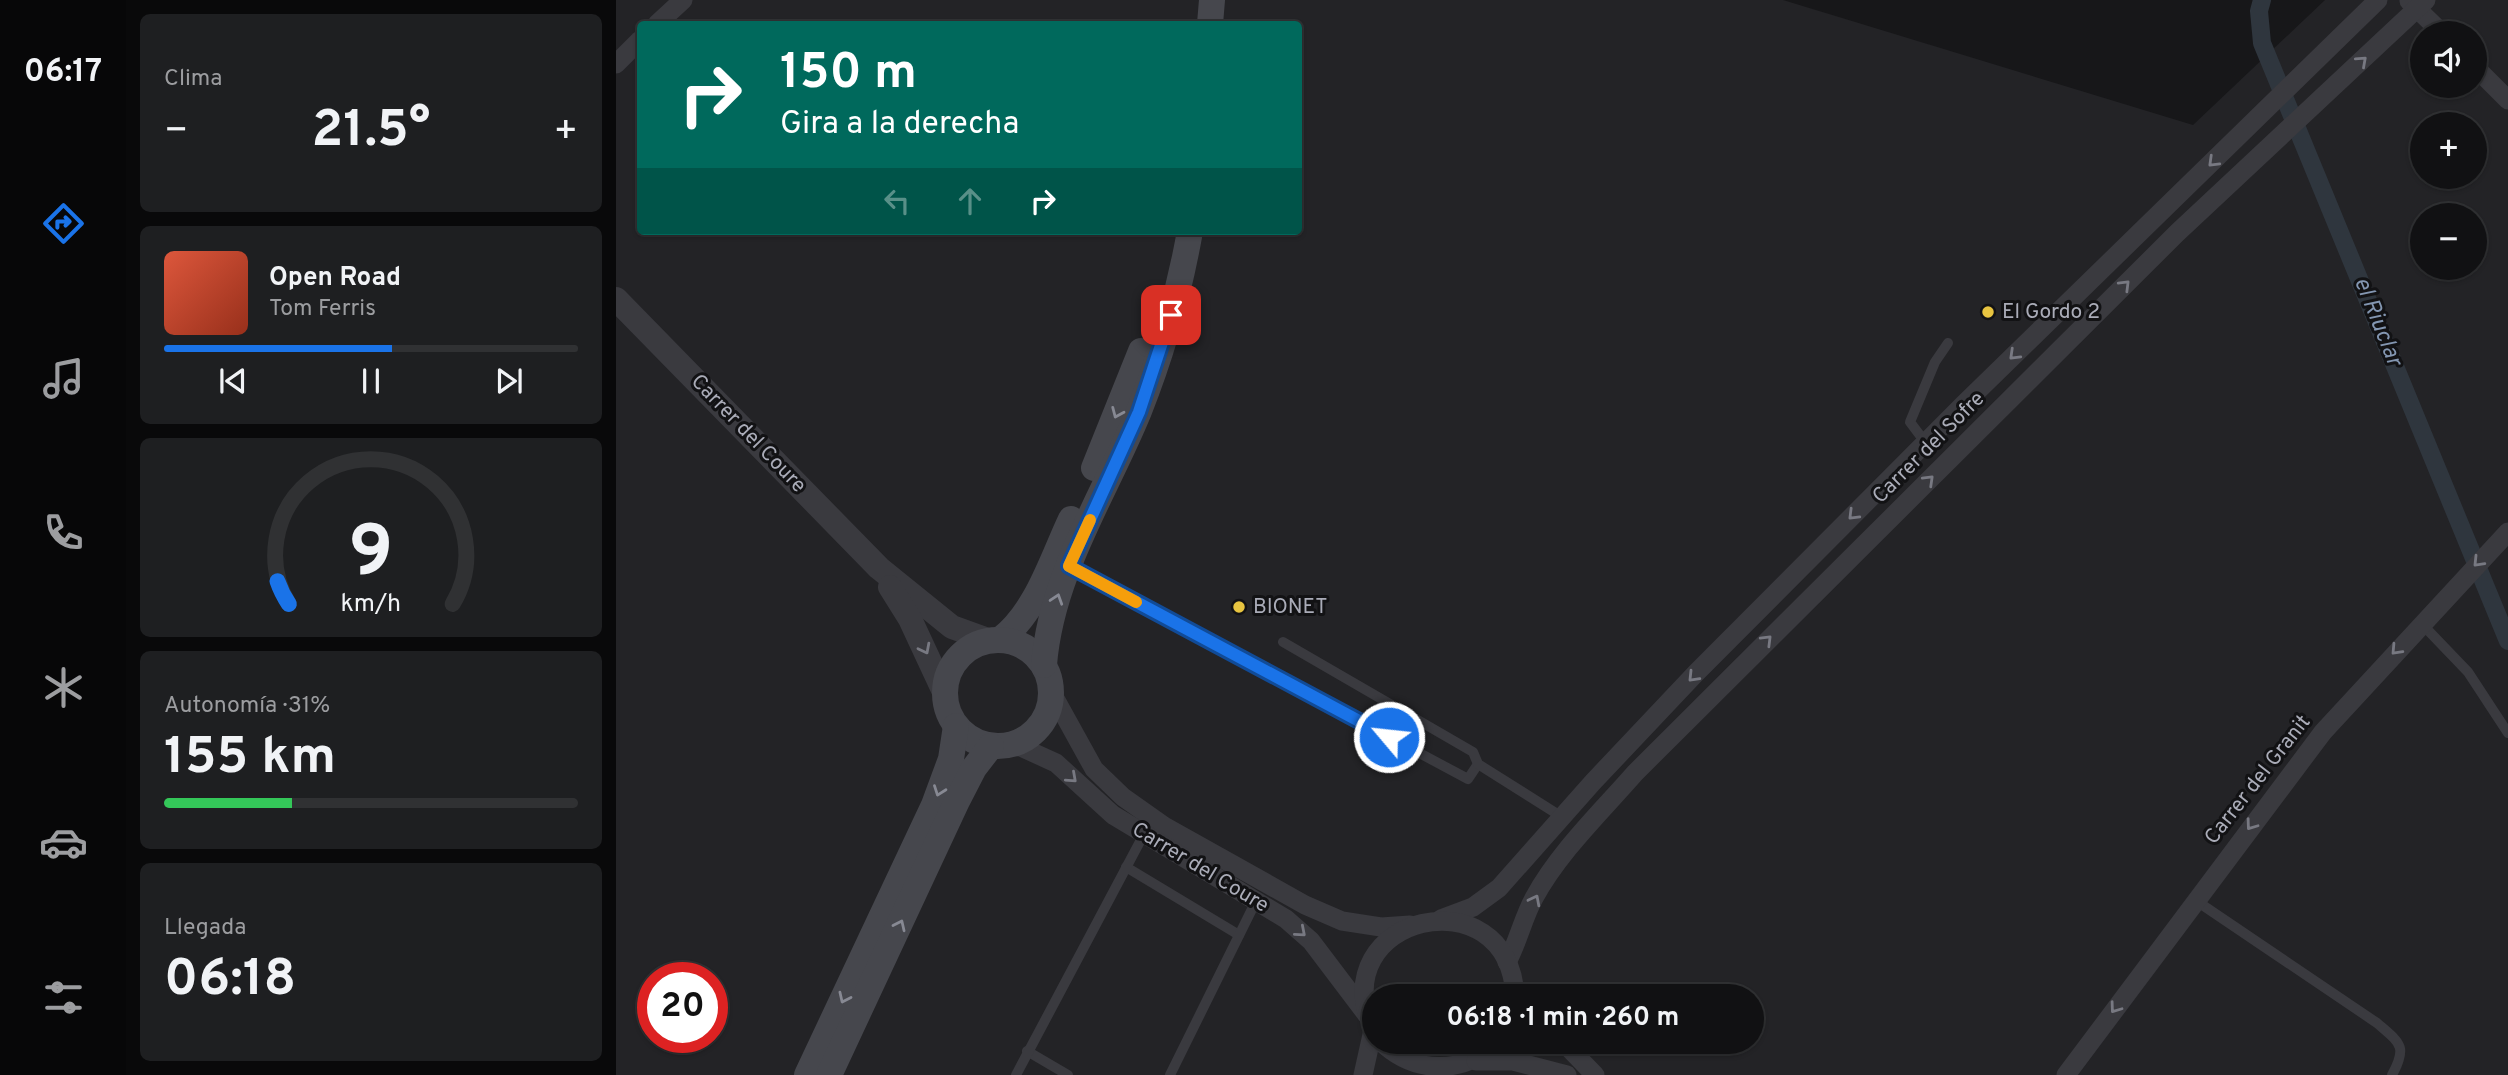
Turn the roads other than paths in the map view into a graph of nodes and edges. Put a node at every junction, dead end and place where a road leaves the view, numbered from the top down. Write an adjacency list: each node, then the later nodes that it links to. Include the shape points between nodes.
1 (683, 0): 6 (street)
2 (1195, 0): 7 (main road)
3 (1212, 0): 8 (main road)
4 (2378, 0): 18 (street, Carrer del Sofre, one-way to 18)
5 (2418, 3): 9 (street); 40 (street, Carrer del Sofre, one-way to 5, via 1534,899 1571,846 1635,773 2178,233)
6 (660, 21)
7 (1193, 21)
8 (1210, 21)
9 (2432, 21)
10 (637, 43): 11 (street)
11 (616, 64)
12 (2487, 79): 13 (street)
13 (2508, 100)
14 (1171, 235): 23 (main road, one-way to 23, via 1149,330 1120,407 1028,609 1014,628)
15 (1189, 235): 20 (main road, via 1177,296 1139,412)
16 (616, 299): 21 (street, Carrer del Coure)
17 (1948, 343): 18 (lane, via 1910,422)
18 (1925, 442): 32 (street, Carrer del Sofre, one-way to 32, via 1696,673)
19 (2504, 538): 22 (street, Carrer del Granit, one-way to 22)
20 (1069, 566): 25 (main road, one-way to 20, via 1048,627); 31 (lane, via 1468,779)
21 (879, 568): 23 (street, Carrer del Coure, via 952,627); 26 (street, Carrer del Coure, one-way to 26, via 910,619)
22 (2421, 623): 29 (lane, via 2468,672); 35 (street, Carrer del Granit, one-way to 35, via 2323,732)
23 (994, 639): 25 (main road, via 1024,646); 26 (main road, via 975,644 958,657 949,670)
24 (1283, 642): 31 (lane, via 1473,752)
25 (1044, 665): 27 (main road)
26 (944, 692): 28 (main road)
27 (1052, 693): 30 (main road, via 1046,717 1036,730); 38 (street, Carrer del Coure, via 1094,769 1164,826 1342,921 1381,927)
28 (956, 726): 30 (main road, via 974,741); 52 (main road, one-way to 52, via 951,759 934,805)
29 (2508, 733)
30 (1003, 745): 33 (street, Carrer del Coure, one-way to 33, via 1056,763 1113,815); 53 (main road, one-way to 30, via 974,768)
31 (1478, 764): 32 (lane)
32 (1562, 817): 37 (street, Carrer del Sofre, via 1499,888 1473,906)
33 (1143, 834): 34 (lane); 36 (street, Carrer del Coure)
34 (1126, 867): 39 (lane); 45 (lane)
35 (2195, 900): 60 (street, Carrer del Granit, one-way to 60); 61 (lane, via 2399,1042 2402,1056)
36 (1256, 901): 39 (lane); 44 (street, Carrer del Coure, one-way to 44, via 1311,941)
37 (1441, 919): 38 (street, Carrer del Coure); 40 (street, via 1481,932 1495,944)
38 (1410, 925): 41 (street, via 1386,941 1369,968)
39 (1239, 935): 56 (lane)
40 (1509, 968): 42 (street); 43 (street)
41 (1366, 984)
42 (1512, 984)
43 (1519, 984)
44 (1362, 1012)
45 (1027, 1051): 54 (lane); 55 (lane)
46 (1366, 1054): 57 (street)
47 (1394, 1054): 51 (street)
48 (1484, 1054): 50 (street)
49 (1575, 1054): 59 (street)
50 (1476, 1061): 51 (street); 58 (street, via 1513,1061)
51 (1427, 1072)
52 (807, 1075)
53 (829, 1075)
54 (1016, 1075)
55 (1068, 1075)
56 (1170, 1075)
57 (1363, 1075)
58 (1567, 1075)
59 (1595, 1075)
60 (2066, 1075)
61 (2392, 1075)

